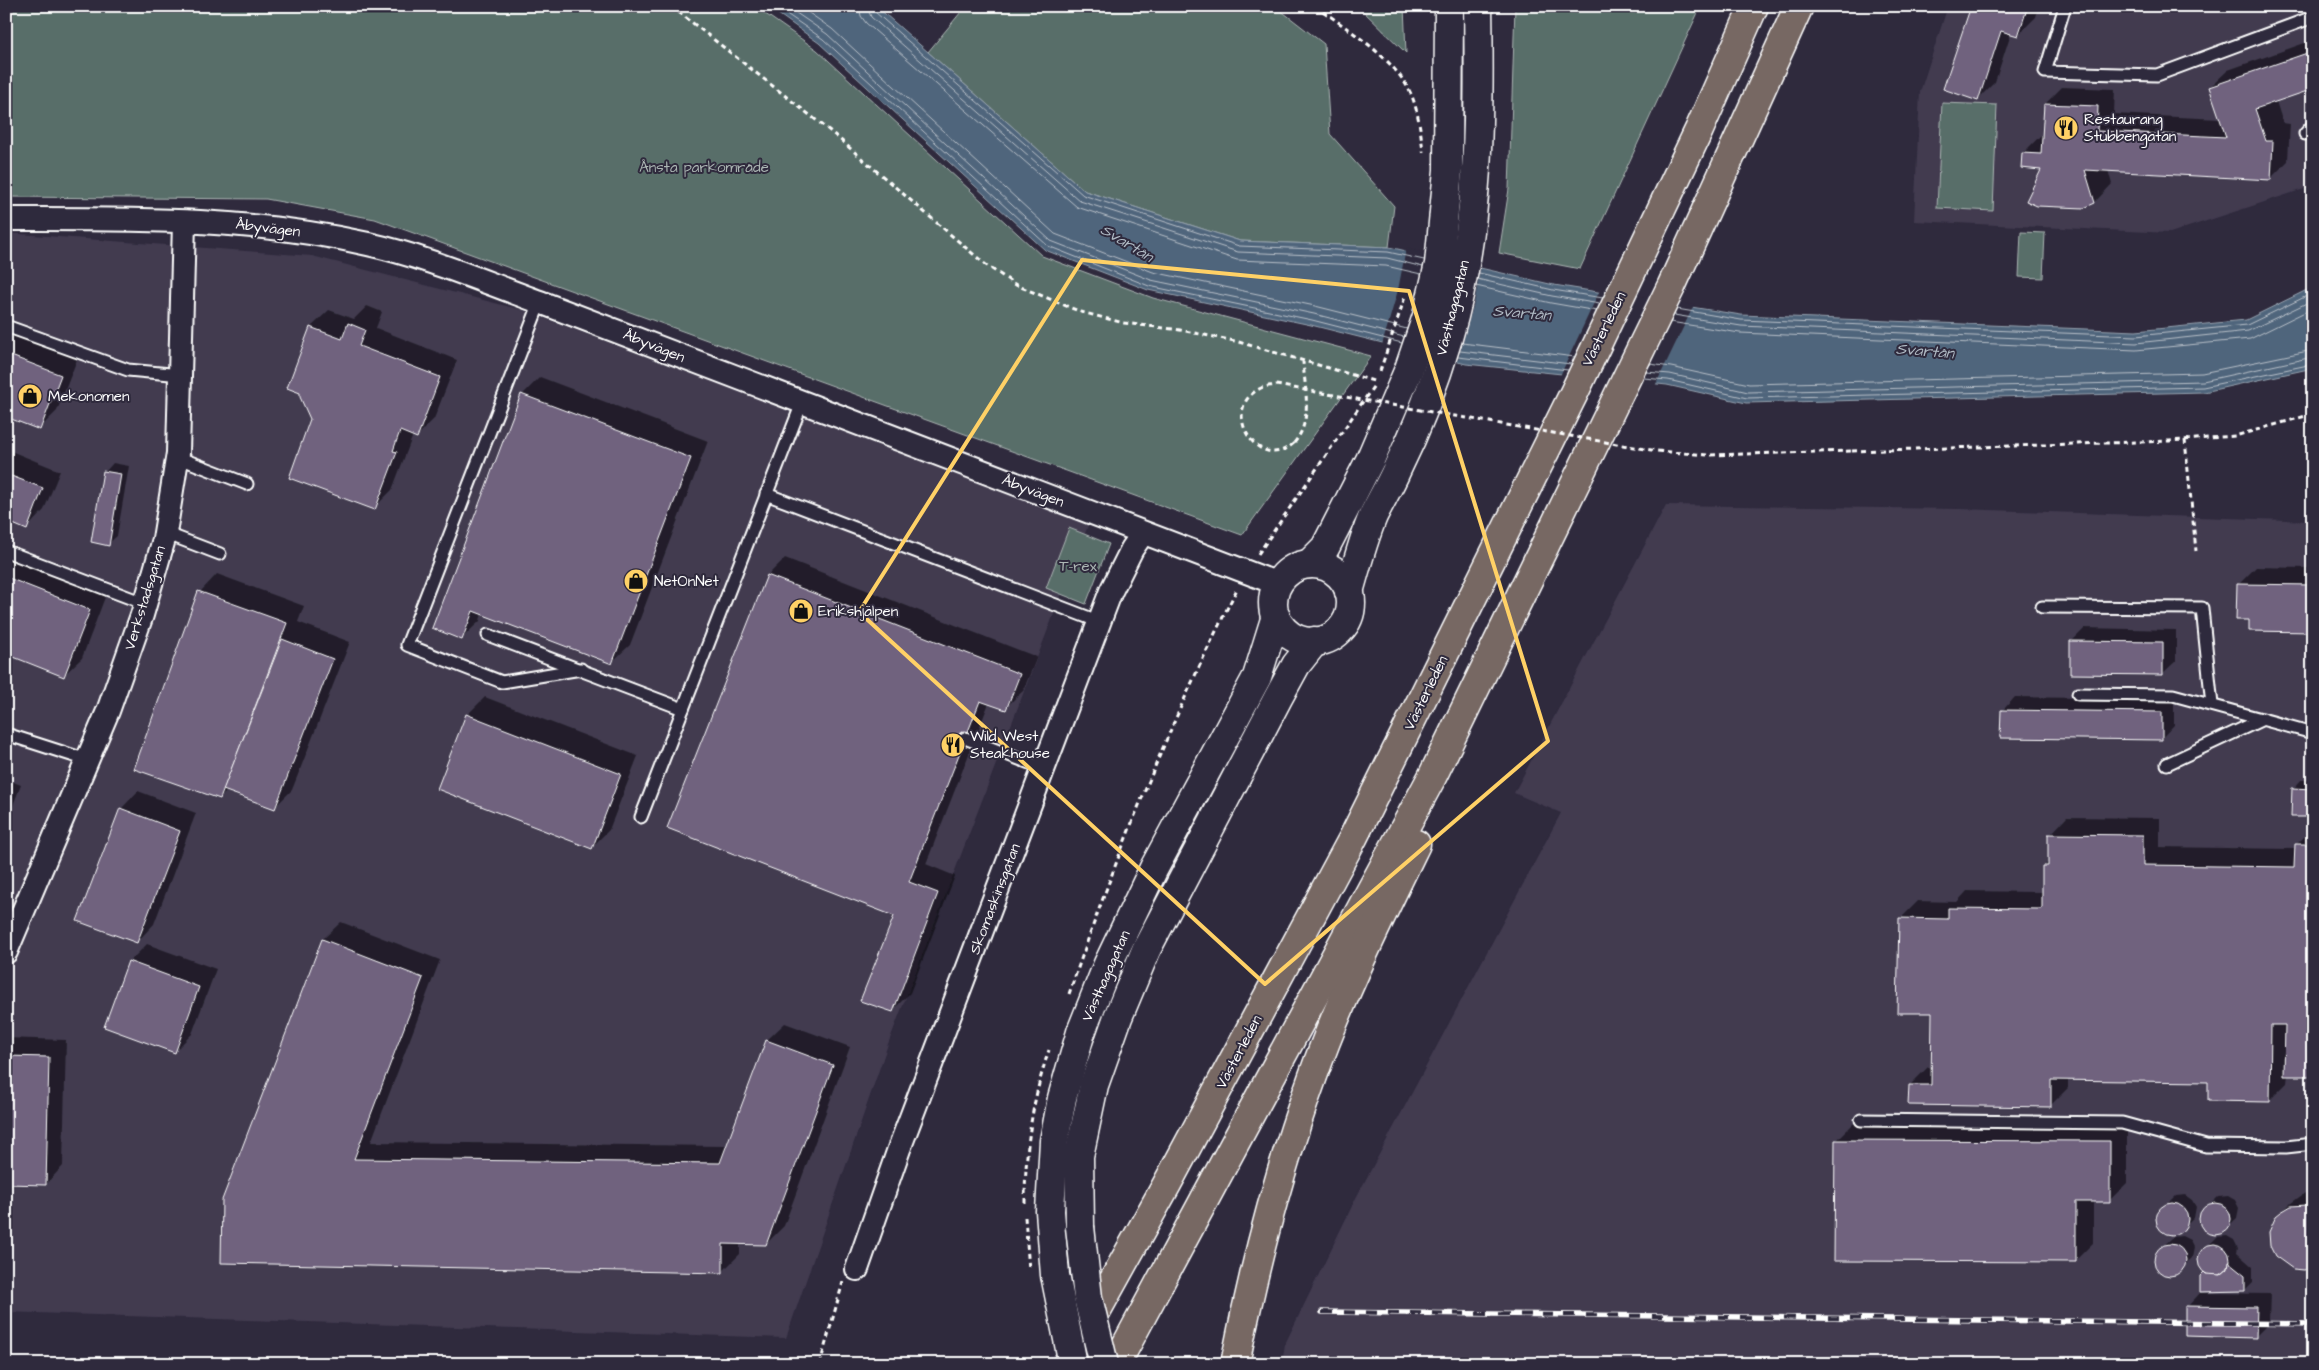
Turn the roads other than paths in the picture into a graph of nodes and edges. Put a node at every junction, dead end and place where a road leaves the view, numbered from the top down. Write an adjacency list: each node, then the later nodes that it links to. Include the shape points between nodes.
1 (1449, 6): 20 (main road, Västhagagatan, via 1448,170 1439,264 1427,316 1396,367 1370,460)
2 (1478, 6): 22 (main road, Västhagagatan, via 1478,121 1468,242 1457,304 1436,373 1409,443 1373,517)
3 (1754, 6): 46 (highway, Västerleden, via 1574,393 1353,838)
4 (1799, 6): 40 (highway, via 1672,287)
5 (2065, 6): 6 (lane, via 2045,72 2157,75)
6 (2313, 17)
7 (6, 219): 8 (street, Åbyvägen)
8 (184, 222): 9 (street, Åbyvägen, via 296,230 369,244); 11 (street, Verkstadsgatan)
9 (540, 302): 12 (street, Åbyvägen); 29 (lane, via 407,645 502,682)
10 (6, 326): 11 (lane, via 128,370)
11 (181, 375): 13 (street, Verkstadsgatan)
12 (802, 403): 15 (lane); 17 (street, Åbyvägen)
13 (177, 457): 14 (lane); 16 (street, Verkstadsgatan)
14 (247, 484)
15 (766, 494): 26 (lane); 32 (lane)
16 (165, 533): 19 (lane); 23 (street, Verkstadsgatan)
17 (1143, 533): 21 (street, Åbyvägen); 26 (street, Skomaskinsgatan, via 1111,591)
18 (6, 551): 23 (lane)
19 (220, 554)
20 (1317, 556): 21 (main road, via 1290,571); 22 (main road, via 1323,566 1336,572)
21 (1278, 584): 25 (main road, via 1273,603)
22 (1349, 592): 28 (main road, via 1350,612 1344,625 1329,638)
23 (146, 604): 37 (street, Verkstadsgatan)
24 (2042, 607): 31 (lane, via 2202,608)
25 (1276, 616): 28 (main road, via 1293,636); 47 (main road, Västhagagatan, bridge, via 1257,678 1154,868 1108,964 1081,1032 1062,1098 1054,1140 1050,1210 1055,1275)
26 (1100, 622): 39 (street, Skomaskinsgatan)
27 (488, 634): 29 (lane)
28 (1316, 641): 48 (main road, Västhagagatan, bridge, via 1296,665 1146,950 1094,1085 1079,1156 1080,1228 1088,1298)
29 (581, 669): 32 (lane)
30 (2078, 694): 31 (lane, via 2174,695)
31 (2212, 705): 33 (lane)
32 (683, 709): 41 (lane)
33 (2263, 719): 34 (lane); 38 (lane)
34 (2313, 733)
35 (6, 734): 37 (lane)
36 (965, 738): 39 (lane)
37 (87, 760): 42 (street, Verkstadsgatan)
38 (2167, 764)
39 (1045, 769): 45 (street, Skomaskinsgatan, via 902,1141)
40 (1432, 777): 49 (highway); 50 (highway, via 1434,807 1347,991 1286,1154 1260,1247)
41 (641, 817)
42 (6, 952)
43 (1861, 1120): 44 (lane, via 2122,1123 2206,1146)
44 (2313, 1144)
45 (857, 1269)
46 (1068, 1364)
47 (1073, 1364)
48 (1104, 1364)
49 (1116, 1364)
50 (1234, 1364)

